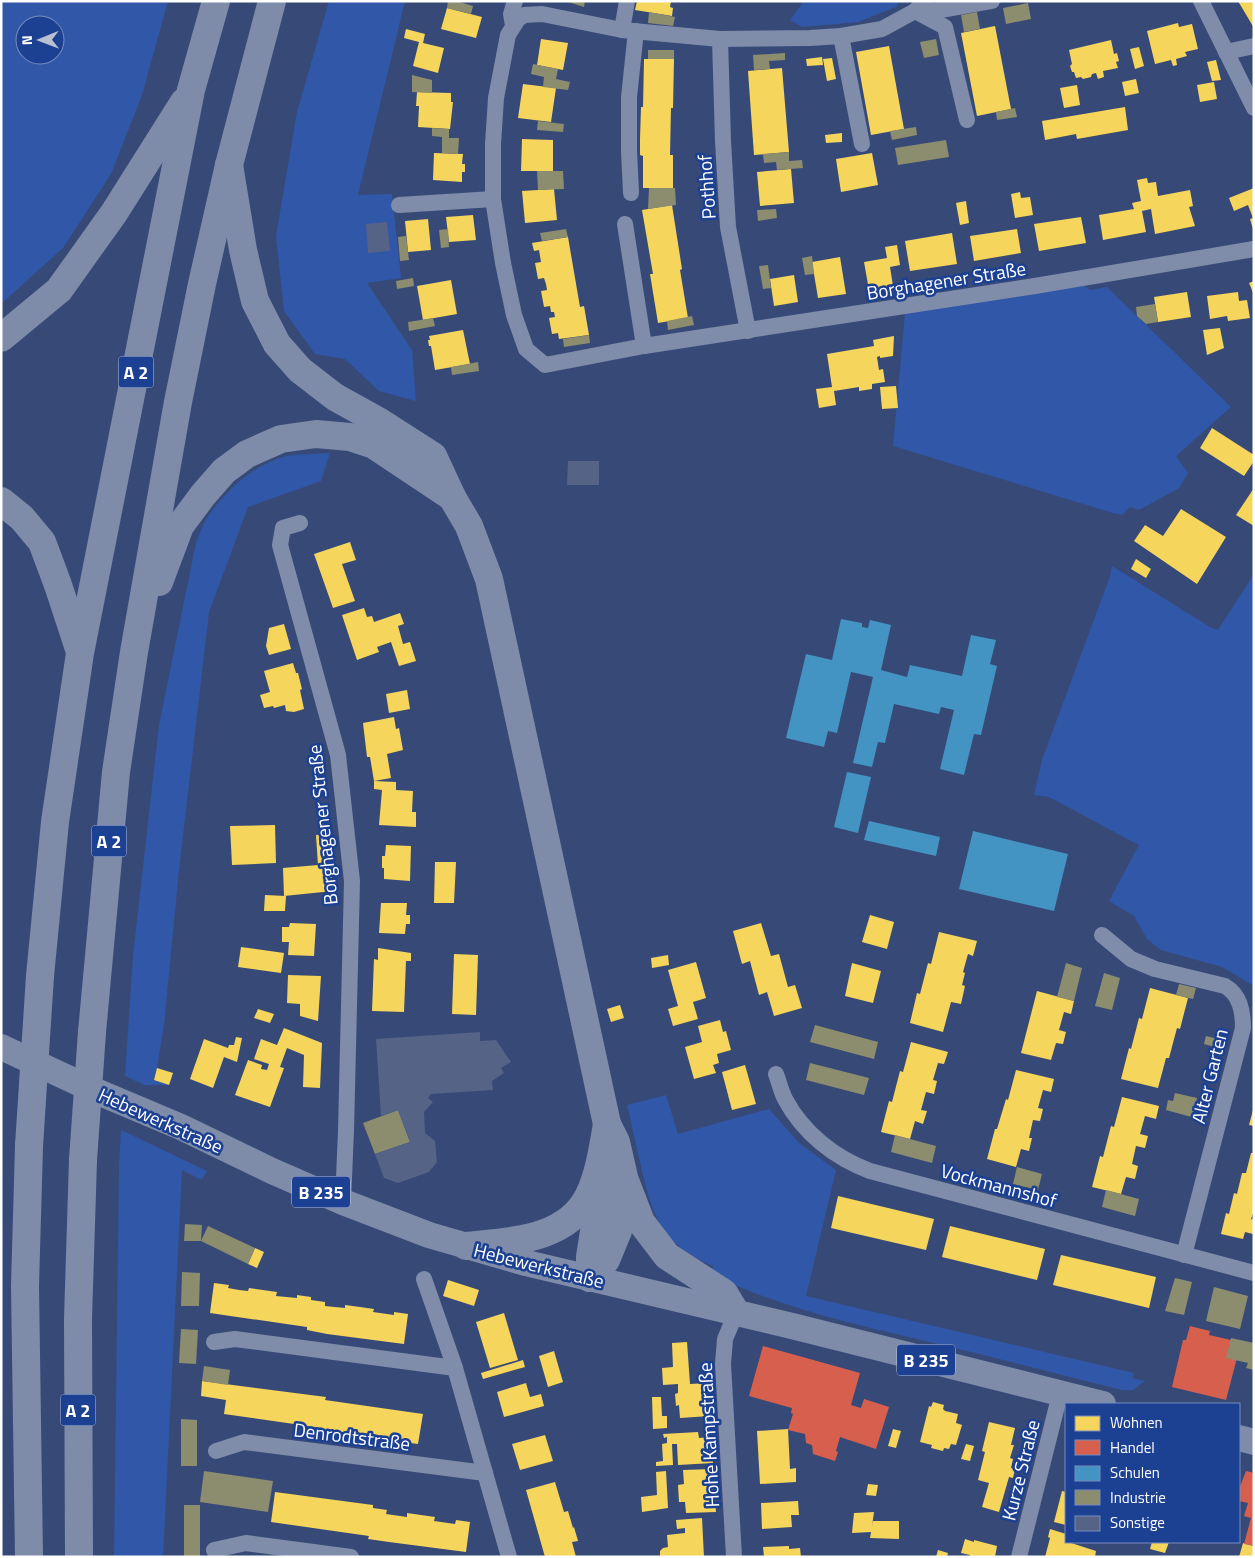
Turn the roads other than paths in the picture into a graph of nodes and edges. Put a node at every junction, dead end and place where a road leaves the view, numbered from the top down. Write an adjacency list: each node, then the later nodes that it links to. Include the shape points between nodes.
1 (216, 1): 14 (highway, A 2)
2 (272, 1): 18 (highway, A 2)
3 (515, 1): 8 (street, via 511,14)
4 (627, 1): 9 (street)
5 (992, 1): 7 (street, via 942,10)
6 (1201, 1): 13 (street)
7 (920, 6): 10 (street, via 882,29); 16 (street, via 945,28)
8 (521, 14): 9 (street, via 542,14); 20 (street, via 508,35 496,98)
9 (629, 30): 11 (street); 19 (street)
10 (841, 36): 11 (street); 17 (street)
11 (720, 39): 24 (street, Pothhof, via 728,226)
12 (1254, 46): 13 (street)
13 (1226, 52): 15 (street)
14 (191, 90): 25 (highway, via 114,213 59,290); 30 (highway, A 2)
15 (1254, 108)
16 (967, 120)
17 (862, 144)
18 (230, 165): 27 (highway, via 243,250 256,301 277,344 300,370 335,397 433,456); 31 (highway, A 2, via 180,393)
19 (631, 193)
20 (493, 199): 21 (street); 26 (street, Borghagener Straße, via 514,315 526,349 546,366)
21 (399, 205)
22 (625, 224): 26 (street)
23 (1254, 249): 24 (street, Borghagener Straße)
24 (748, 331): 26 (street, Borghagener Straße)
25 (1, 338)
26 (644, 346)
27 (452, 496): 31 (highway, via 374,445 350,438 316,434 280,439 247,454 224,471 180,526); 35 (highway, via 469,526 488,579)
28 (1, 502): 30 (highway, via 22,518 42,542)
29 (300, 523): 37 (street, Borghagener Straße, via 283,528 280,546 338,755 352,880)
30 (80, 652): 53 (highway, A 2, bridge, via 56,822 40,976 30,1146 25,1286)
31 (134, 652): 54 (highway, A 2, bridge, via 116,772 83,1160 78,1318)
32 (1102, 935): 39 (street, Alter Garten, via 1131,959 1231,989 1241,1006 1243,1028)
33 (1, 1046): 37 (main road, Hebewerkstraße / B 235)
34 (776, 1074): 39 (street, Vockmannshof, via 796,1116 812,1134 851,1164)
35 (605, 1135): 36 (highway, via 616,1142); 38 (highway, via 588,1197 574,1216 548,1233); 41 (highway)
36 (624, 1177): 41 (highway, via 618,1231 606,1260); 43 (highway, via 641,1222 667,1256 724,1293)
37 (343, 1202): 38 (main road, Hebewerkstraße / B 235)
38 (466, 1246): 41 (main road, Hebewerkstraße / B 235)
39 (1184, 1255): 40 (street, Vockmannshof)
40 (1254, 1273)
41 (590, 1278): 43 (main road, Hebewerkstraße / B 235)
42 (424, 1279): 45 (street)
43 (736, 1313): 46 (main road, Hebewerkstraße / B 235); 57 (street, Hohe Kampstraße, via 725,1339 723,1364)
44 (214, 1342): 45 (street, via 235,1339)
45 (455, 1368): 51 (street)
46 (1060, 1394): 47 (main road, Hebewerkstraße / B 235); 58 (street, Kurze Straße)
47 (1099, 1403)
48 (1240, 1438): 49 (main road)
49 (1254, 1442)
50 (216, 1452): 51 (street, Denrodtstraße, via 244,1442)
51 (485, 1473): 56 (street)
52 (214, 1550): 55 (street, via 246,1543)
53 (29, 1557)
54 (79, 1557)
55 (351, 1557)
56 (509, 1557)
57 (734, 1557)
58 (1019, 1557)

